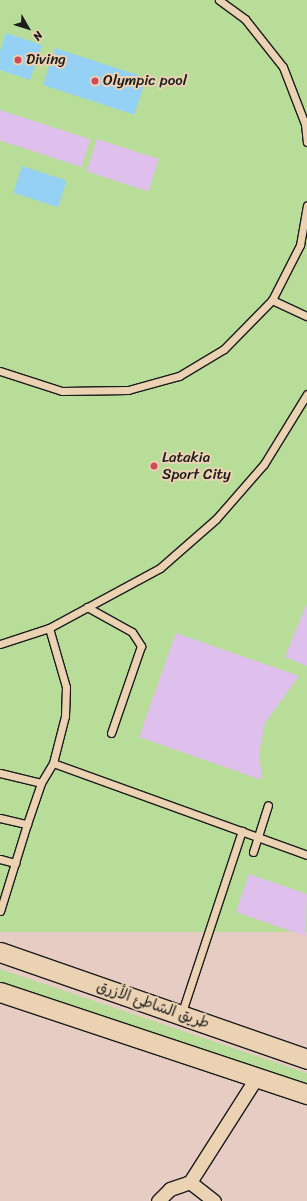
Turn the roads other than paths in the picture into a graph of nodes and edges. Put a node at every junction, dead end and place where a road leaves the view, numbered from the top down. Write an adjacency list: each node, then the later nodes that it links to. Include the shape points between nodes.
1 (218, 0): 2 (lane, via 245,19 283,67 305,124)
2 (307, 142)
3 (307, 206): 4 (lane, via 300,245)
4 (272, 300): 5 (lane); 6 (lane, via 224,350 179,376 128,390 62,390)
5 (307, 316)
6 (0, 371)
7 (307, 394): 8 (lane, via 264,464 216,519 160,568)
8 (87, 607): 9 (lane); 11 (lane, via 132,632 141,646)
9 (49, 628): 10 (lane); 12 (lane, via 66,686 65,716)
10 (0, 644)
11 (110, 733)
12 (53, 763): 14 (lane); 18 (lane)
13 (0, 773): 14 (lane)
14 (40, 783): 17 (lane)
15 (268, 805): 19 (lane)
16 (0, 818): 17 (lane)
17 (27, 824): 23 (lane)
18 (242, 830): 19 (lane); 27 (lane)
19 (258, 836): 20 (lane); 21 (lane)
20 (254, 852)
21 (307, 855)
22 (0, 859): 23 (lane)
23 (15, 863): 24 (lane)
24 (0, 910)
25 (0, 952): 27 (main road, طريق الشاطئ الأزرق)
26 (0, 992): 29 (main road)
27 (181, 1015): 28 (main road, طريق الشاطئ الأزرق)
28 (307, 1059)
29 (257, 1078): 30 (main road); 31 (street)
30 (307, 1094)
31 (190, 1182): 32 (street, via 170,1189); 33 (street)
32 (158, 1201)
33 (214, 1201)

